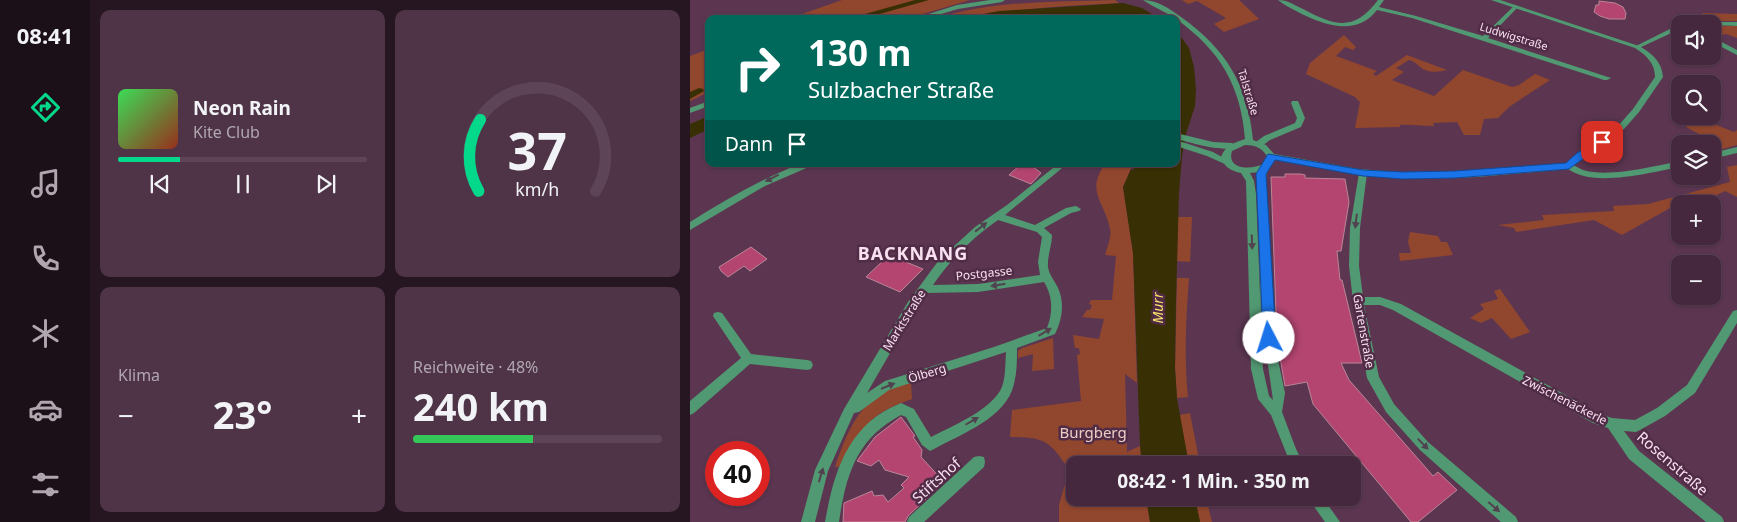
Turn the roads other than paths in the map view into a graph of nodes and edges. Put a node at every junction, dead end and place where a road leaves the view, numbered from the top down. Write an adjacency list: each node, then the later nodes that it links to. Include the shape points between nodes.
1 (1002, 0): 8 (street)
2 (1146, 0): 9 (street, Talstraße)
3 (1281, 0): 7 (street, via 1320,21 1340,25 1360,22)
4 (1381, 0): 7 (street); 10 (street, Ludwigstraße)
5 (1494, 0): 6 (street)
6 (1515, 7): 15 (street); 17 (street)
7 (1376, 8): 10 (street, Ludwigstraße)
8 (929, 15)
9 (1174, 15)
10 (1414, 17): 15 (street, Ludwigstraße)
11 (1180, 19): 23 (street, Talstraße, via 1222,56 1230,69 1237,84)
12 (1721, 24): 13 (street)
13 (1737, 24)
14 (1671, 30): 17 (street)
15 (1484, 39): 19 (street, Ludwigstraße)
16 (1721, 44): 18 (street)
17 (1637, 47): 31 (street, via 1654,61 1659,77 1627,122)
18 (1737, 53)
19 (1607, 78)
20 (1295, 103): 25 (street, via 1300,116 1298,125)
21 (705, 105): 22 (street)
22 (690, 111)
23 (1249, 142): 25 (street); 26 (street)
24 (1182, 143): 26 (street); 30 (street)
25 (1259, 144): 29 (street)
26 (1232, 146): 30 (street, via 1226,153)
27 (1737, 150): 28 (street)
28 (1721, 154)
29 (1271, 156): 35 (street); 37 (street)
30 (1227, 162): 36 (street)
31 (1569, 166): 32 (street, via 1581,173 1600,174); 37 (street, via 1436,175)
32 (1671, 166)
33 (801, 167): 39 (street, one-way to 39, via 760,184)
34 (1059, 167): 40 (street, Marktstraße)
35 (1264, 168): 36 (street); 53 (street, via 1261,181 1267,309 1270,352 1280,402)
36 (1245, 171): 53 (street, one-way to 53, via 1250,180 1251,194 1257,369 1264,399)
37 (1363, 173): 46 (street, Gartenstraße, one-way to 46, via 1355,228 1354,266)
38 (1076, 209): 43 (street)
39 (710, 214): 41 (street); 42 (street)
40 (996, 216): 43 (street); 45 (street, Marktstraße, one-way to 40, via 943,263)
41 (690, 219)
42 (690, 227)
43 (1037, 228): 44 (street, via 1047,235 1043,260)
44 (1046, 278): 45 (street, Postgasse, one-way to 45, via 978,288); 49 (street, Ölberg, one-way to 44, via 1054,327 1056,302 1053,288)
45 (924, 288): 54 (street, Marktstraße)
46 (1358, 301): 55 (street, Zwischenäckerle, via 1380,301 1397,307 1551,395); 63 (street, Gartenstraße, one-way to 63, via 1372,378 1390,408 1424,446)
47 (1737, 314): 55 (street, Zwischenäckerle, via 1691,389 1636,426)
48 (718, 316): 50 (street)
49 (1012, 345): 54 (street, Ölberg, one-way to 49, via 885,386); 60 (street, one-way to 49, via 842,470 865,434 887,415 901,409 910,413 930,445 996,407 1005,394 1010,376)
50 (748, 359): 51 (street); 52 (street)
51 (807, 365)
52 (690, 409)
53 (1276, 412): 56 (street)
54 (848, 413): 59 (street, Marktstraße, one-way to 54, via 822,470)
55 (1612, 424): 64 (street, Rosenstraße, via 1634,455)
56 (1293, 456)
57 (979, 462): 61 (street, Stiftshof)
58 (1321, 506): 62 (street)
59 (808, 522)
60 (832, 522)
61 (914, 522)
62 (1333, 522)
63 (1510, 522)
64 (1717, 522)

